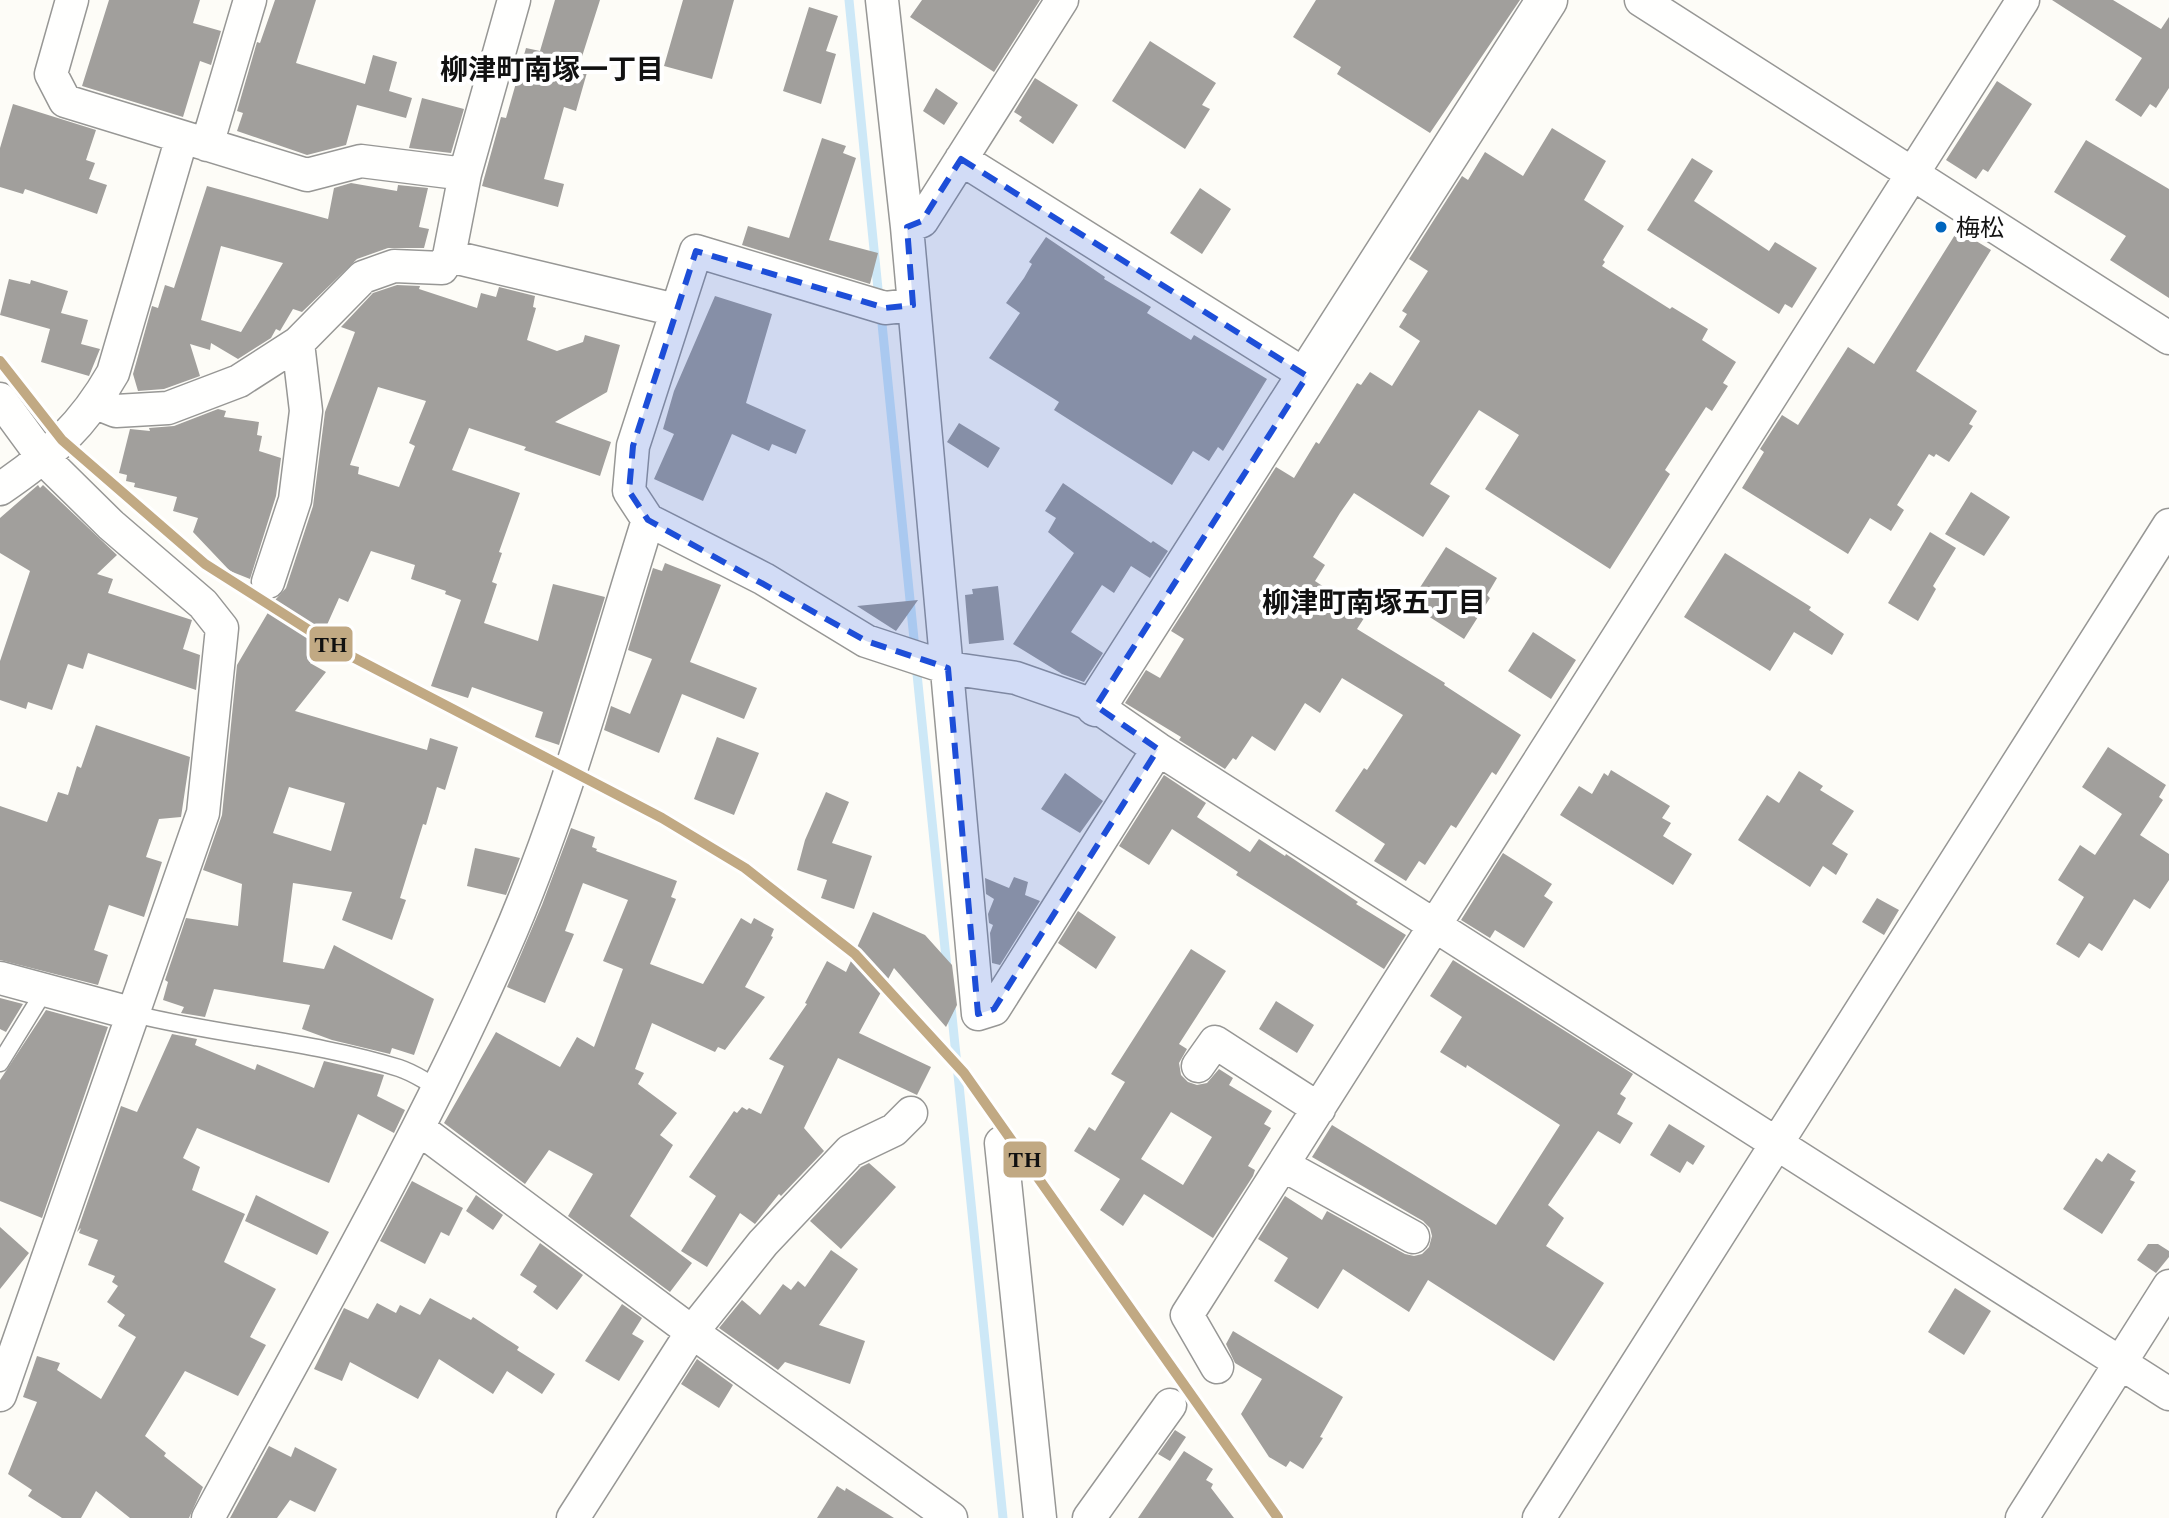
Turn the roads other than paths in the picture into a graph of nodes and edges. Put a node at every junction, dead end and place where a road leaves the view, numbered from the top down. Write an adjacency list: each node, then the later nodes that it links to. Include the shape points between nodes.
1 (72, 0): 9 (street, via 51,74 65,101)
2 (250, 0): 9 (street)
3 (514, 0): 12 (street)
4 (882, 0): 13 (street)
5 (1062, 0): 10 (street)
6 (1547, 0): 19 (street)
7 (1641, 0): 11 (street)
8 (2023, 0): 11 (street)
9 (194, 141): 12 (street, via 307,175 361,161); 21 (street, via 113,373)
10 (961, 159): 13 (street, via 922,221); 19 (street)
11 (1913, 172): 17 (street); 30 (street)
12 (465, 174): 14 (street)
13 (907, 227): 15 (street)
14 (449, 256): 16 (street); 18 (street, via 442,268 394,266 363,277)
15 (913, 305): 16 (street, via 885,308 696,251); 27 (street)
16 (676, 310): 24 (street, via 633,446 629,491)
17 (2169, 338)
18 (298, 343): 21 (street, via 239,381 168,408 116,411); 26 (street, via 306,411 295,500)
19 (1307, 376): 28 (street)
20 (0, 399): 22 (street)
21 (96, 403): 22 (street)
22 (44, 459): 23 (street); 33 (street, via 203,604 222,628 203,813)
23 (0, 489)
24 (648, 520): 27 (street, via 764,579 866,641); 36 (street, via 537,865 504,949)
25 (2169, 525): 41 (street)
26 (268, 582)
27 (948, 668): 28 (street, via 1016,678); 29 (street, via 978,1014 994,1009)
28 (1096, 706): 29 (street)
29 (1158, 749): 30 (street)
30 (1436, 926): 37 (street); 41 (street)
31 (0, 978): 32 (street)
32 (45, 990): 33 (street); 34 (lane)
33 (134, 1014): 36 (lane, via 334,1052 401,1069); 49 (street)
34 (0, 1063)
35 (1198, 1066): 37 (street, via 1215,1042)
36 (437, 1087): 39 (street)
37 (1319, 1109): 42 (street)
38 (911, 1113): 45 (street, via 894,1130 850,1151 763,1243)
39 (418, 1128): 45 (street); 51 (street)
40 (1001, 1143): 54 (street)
41 (1777, 1144): 46 (street); 56 (street)
42 (1283, 1165): 43 (street); 47 (street, via 1187,1315)
43 (1413, 1237)
44 (2169, 1286): 46 (street)
45 (692, 1332): 52 (street); 53 (street)
46 (2120, 1363): 48 (street); 57 (street)
47 (1217, 1367)
48 (2169, 1394)
49 (0, 1395)
50 (1170, 1405): 55 (street)
51 (208, 1518)
52 (573, 1518)
53 (951, 1518)
54 (1040, 1518)
55 (1089, 1518)
56 (1539, 1518)
57 (2022, 1518)

